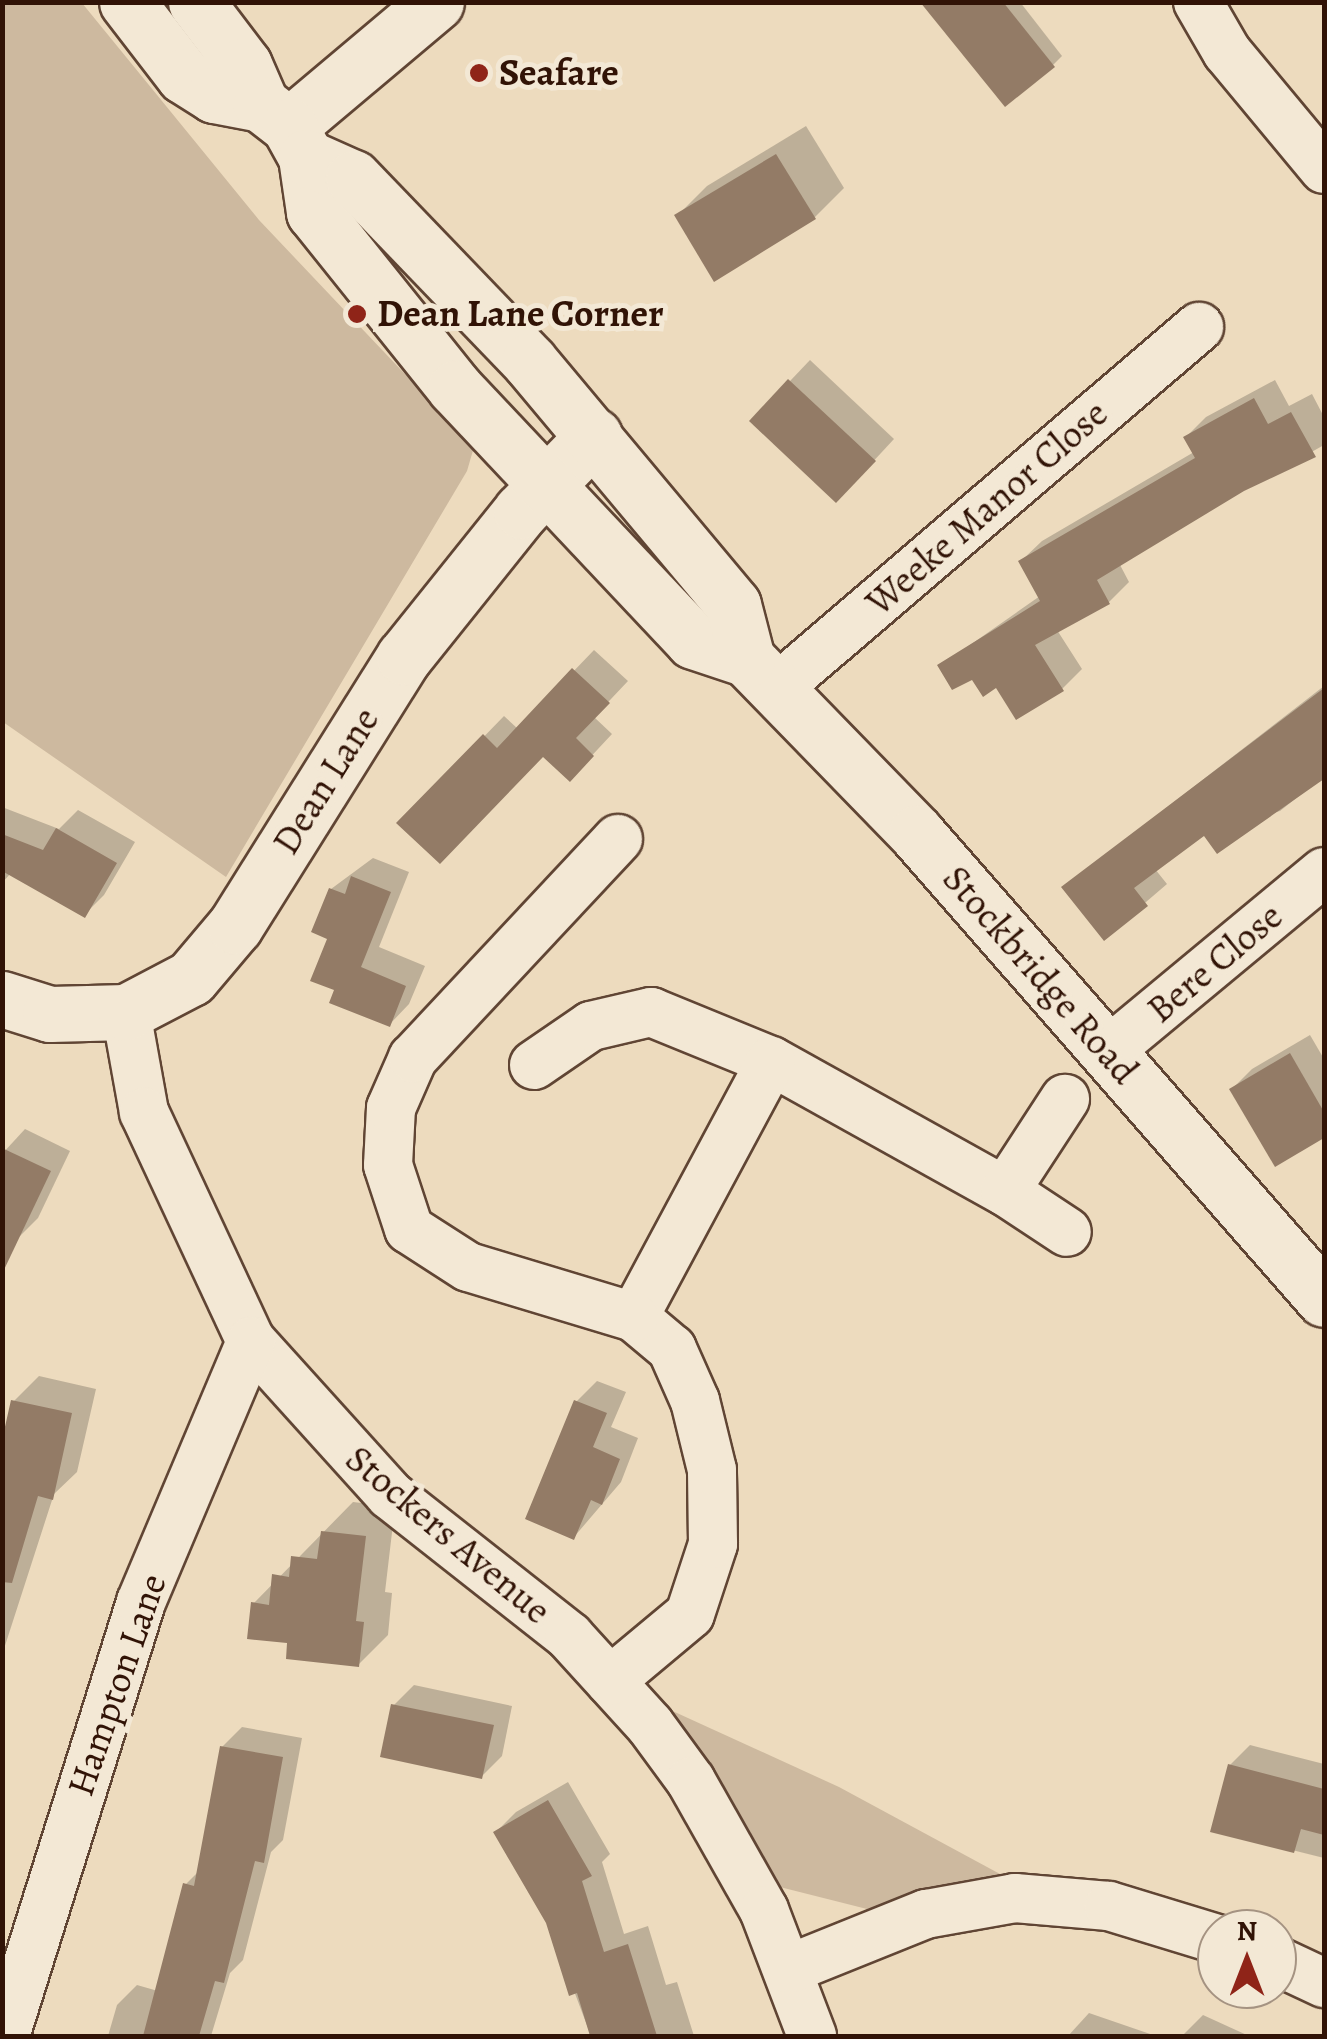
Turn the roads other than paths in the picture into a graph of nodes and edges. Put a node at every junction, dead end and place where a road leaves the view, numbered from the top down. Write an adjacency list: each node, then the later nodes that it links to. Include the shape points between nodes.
1 (127, 2): 5 (main road, Stockbridge Road, via 184,76)
2 (196, 2): 5 (main road, Stockbridge Road)
3 (436, 2): 5 (main road)
4 (1198, 2): 6 (street, via 1227,52)
5 (285, 129): 8 (main road, Stockbridge Road, via 353,178); 9 (main road, Stockbridge Road, via 314,212)
6 (1324, 169)
7 (1199, 327): 10 (street, Weeke Manor Close)
8 (594, 436): 9 (main road, Dean Lane); 10 (main road, Stockbridge Road, via 733,605)
9 (544, 488): 10 (main road, Stockbridge Road, via 693,642); 14 (main road, Dean Lane, via 404,657 235,926 191,978)
10 (762, 674): 15 (main road, Stockbridge Road, via 1036,964)
11 (618, 840): 22 (street, via 413,1058 391,1108 388,1165 409,1229 468,1267)
12 (1324, 872): 15 (street, Bere Close)
13 (2, 1000): 14 (main road, Dean Lane, via 50,1014)
14 (126, 1012): 23 (street, Stockers Avenue, via 144,1112)
15 (1106, 1053): 21 (main road, Stockbridge Road)
16 (771, 1062): 17 (street, via 651,1012 591,1026); 19 (street); 22 (street)
17 (534, 1065)
18 (1065, 1099): 19 (street)
19 (1005, 1191): 20 (street)
20 (1067, 1232)
21 (1324, 1299)
22 (634, 1317): 24 (street, via 672,1349 695,1400 712,1470 713,1544 690,1614)
23 (251, 1341): 24 (street, Stockers Avenue, via 390,1495 569,1636); 29 (street, Hampton Lane, via 141,1602)
24 (610, 1681): 26 (street, Stockers Avenue, via 691,1780)
25 (1197, 1934): 26 (street, via 1109,1906 1015,1898 926,1914)
26 (789, 1969): 30 (street, Stockers Avenue)
27 (1297, 1970): 28 (street)
28 (1324, 1983)
29 (4, 2036)
30 (812, 2036)

